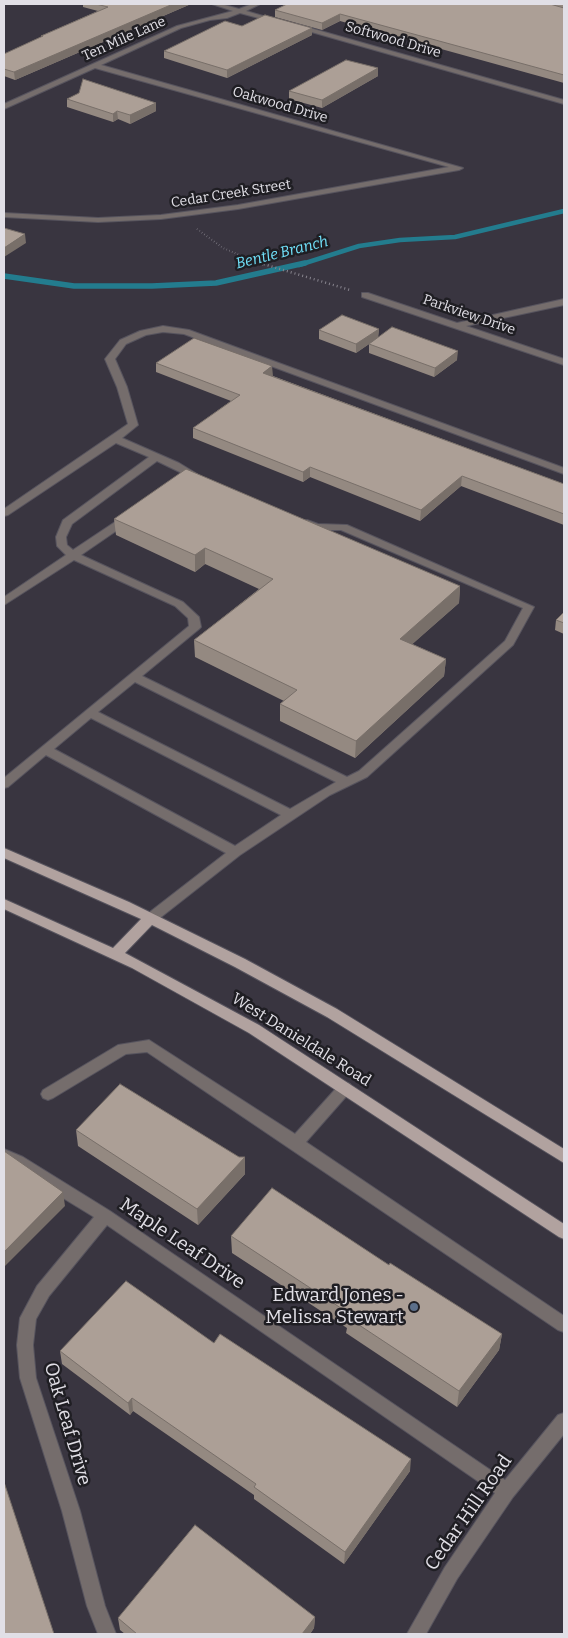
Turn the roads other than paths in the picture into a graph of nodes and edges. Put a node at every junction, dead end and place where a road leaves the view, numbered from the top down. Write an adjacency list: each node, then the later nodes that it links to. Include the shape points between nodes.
1 (214, 4): 3 (street)
2 (258, 4): 3 (street, Ten Mile Lane)
3 (241, 12): 4 (street); 6 (street, Ten Mile Lane, via 179,28)
4 (282, 22)
5 (292, 25): 7 (street, Softwood Drive)
6 (95, 66): 8 (street, Ten Mile Lane); 9 (street, Oakwood Drive)
7 (564, 102)
8 (4, 107)
9 (459, 168): 10 (street, Cedar Creek Street, via 238,207 135,220)
10 (4, 216)
11 (365, 295): 13 (street, Parkview Drive)
12 (564, 302): 13 (street)
13 (457, 325): 14 (street, Parkview Drive)
14 (564, 362)
15 (115, 439): 16 (street); 17 (street, via 133,425 110,359 123,342 163,328 186,332); 20 (street)
16 (157, 456): 18 (street); 22 (street, via 67,522 61,537 62,546)
17 (564, 471)
18 (193, 477)
19 (136, 512): 22 (street)
20 (4, 513)
21 (299, 520): 27 (street, via 317,527 343,527 529,607 509,643 363,774)
22 (72, 555): 23 (street); 24 (street, via 179,604 193,617 195,627)
23 (6, 596)
24 (134, 677): 25 (street); 27 (street)
25 (90, 713): 26 (street); 29 (street)
26 (46, 750): 28 (street); 30 (street)
27 (347, 782): 29 (street)
28 (4, 784)
29 (291, 815): 30 (street)
30 (235, 852): 33 (street)
31 (4, 853): 33 (main road, West Danieldale Road)
32 (4, 904): 34 (main road, West Danieldale Road)
33 (151, 918): 34 (main road); 39 (main road, West Danieldale Road, via 332,1013)
34 (115, 954): 35 (main road, West Danieldale Road, via 254,1029)
35 (345, 1088): 37 (street); 41 (main road, West Danieldale Road)
36 (48, 1094): 37 (street, via 123,1049 149,1046)
37 (296, 1143): 42 (street)
38 (4, 1155): 40 (street, Maple Leaf Drive, via 18,1160)
39 (564, 1157)
40 (105, 1216): 44 (street, Maple Leaf Drive); 45 (street, Oak Leaf Drive, via 44,1291 28,1318 25,1345 28,1378)
41 (564, 1232)
42 (564, 1325)
43 (564, 1421): 44 (street, Cedar Hill Road)
44 (507, 1491): 46 (street, Cedar Hill Road, via 451,1573)
45 (107, 1634)
46 (416, 1634)

